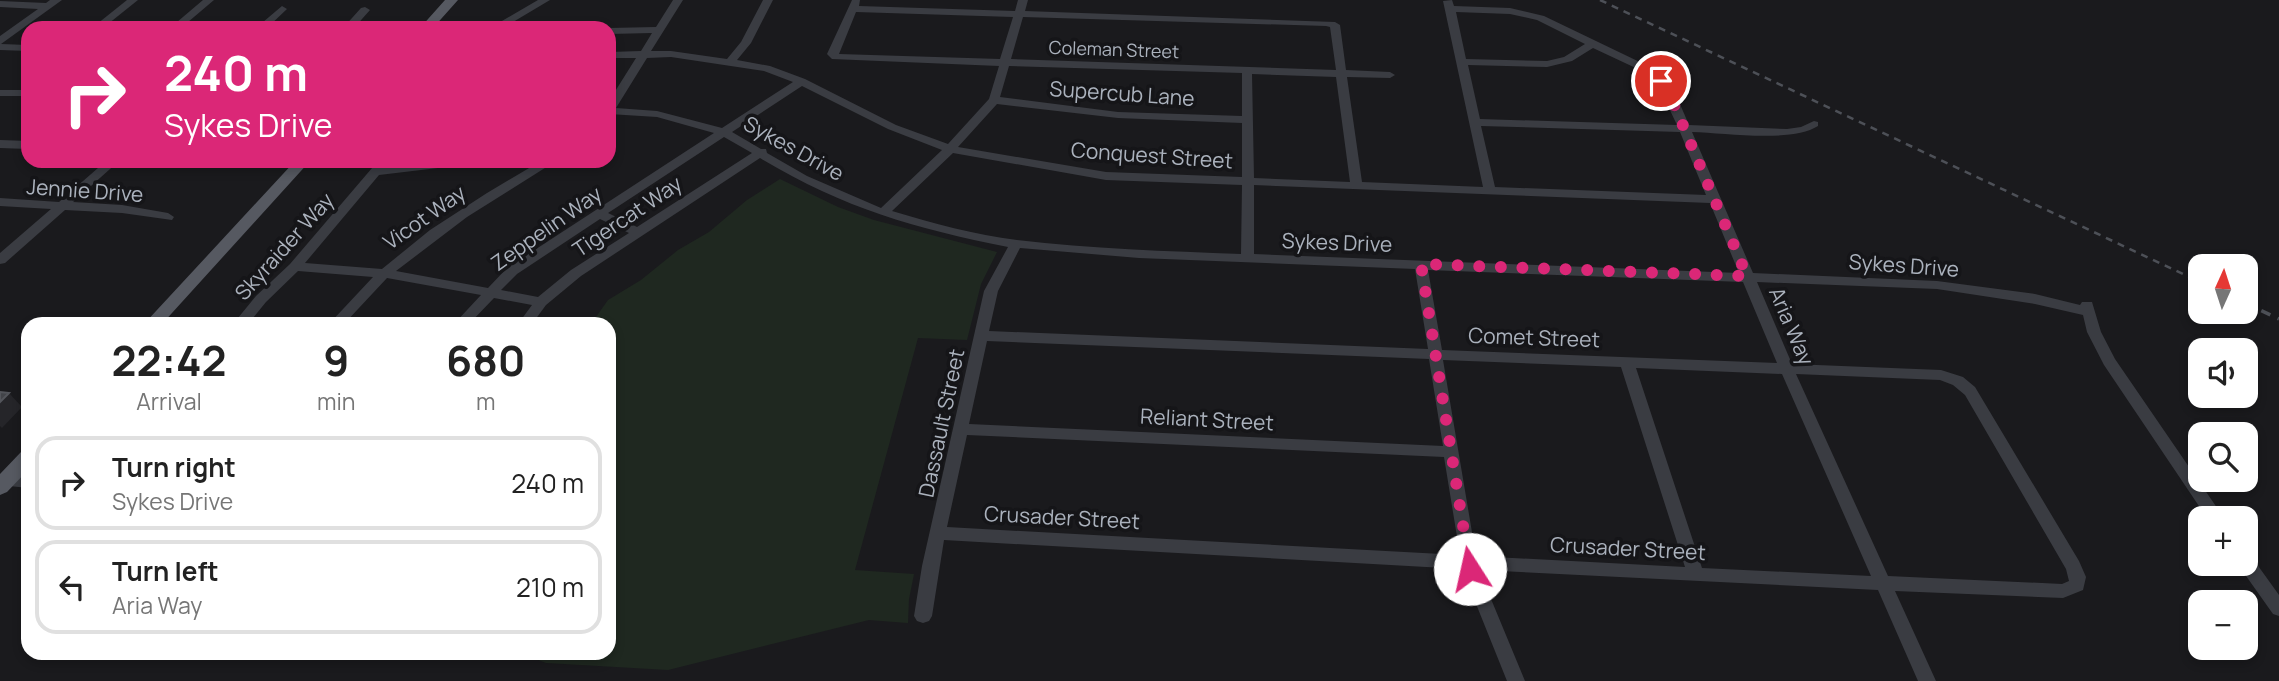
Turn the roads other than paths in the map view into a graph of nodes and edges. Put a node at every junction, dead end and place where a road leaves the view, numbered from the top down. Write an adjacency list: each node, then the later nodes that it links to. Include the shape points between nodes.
1 (132, 0): 16 (street)
2 (209, 0): 17 (street)
3 (452, 0): 20 (main road)
4 (545, 0): 21 (street)
5 (678, 0): 23 (street)
6 (768, 0): 30 (street, via 746,43)
7 (1023, 0): 14 (street)
8 (53, 3): 9 (street); 15 (street)
9 (0, 4)
10 (855, 5): 14 (street); 31 (street, Coleman Street, via 832,54 836,57)
11 (1448, 5): 25 (street, Aria Way, via 1523,13); 32 (street)
12 (282, 9): 18 (street)
13 (365, 10): 19 (street)
14 (1019, 15): 31 (street); 34 (street, via 1326,23 1335,25)
15 (30, 21)
16 (105, 21)
17 (184, 21)
18 (269, 21)
19 (355, 21)
20 (432, 21)
21 (508, 21)
22 (21, 28): 26 (street)
23 (659, 30): 24 (street); 28 (street)
24 (616, 31)
25 (1593, 43): 32 (street, via 1568,59 1547,64); 45 (street, Aria Way, via 1661,81)
26 (0, 44): 27 (street)
27 (21, 47)
28 (644, 53): 29 (street, Conquest Street); 30 (street, Conquest Street); 39 (street)
29 (616, 55)
30 (730, 62): 36 (street, Conquest Street)
31 (1005, 62): 33 (street, Coleman Street); 40 (street)
32 (1462, 62): 43 (street)
33 (1247, 72): 34 (street, Coleman Street); 42 (street)
34 (1343, 74): 35 (street, Coleman Street); 58 (street)
35 (1390, 75)
36 (802, 81): 46 (street, Zeppelin Way); 49 (street, Conquest Street, via 892,127)
37 (0, 93): 38 (street)
38 (21, 93)
39 (616, 99)
40 (994, 100): 42 (street, Supercub Lane, via 1118,115); 49 (street)
41 (616, 111): 46 (street, Sykes Drive, via 657,114)
42 (1247, 120): 57 (street)
43 (1475, 122): 45 (street); 59 (street)
44 (1814, 124): 45 (street, via 1787,132)
45 (1684, 128): 60 (street, Aria Way)
46 (724, 132): 50 (street, Sykes Drive); 64 (street, Zeppelin Way)
47 (0, 144): 48 (street)
48 (21, 145)
49 (950, 149): 57 (street, Conquest Street, via 1106,176); 63 (street)
50 (762, 152): 63 (street, Sykes Drive, via 803,178); 66 (street, Tigercat Way)
51 (105, 168): 62 (street)
52 (297, 168): 76 (main road)
53 (378, 168): 56 (street, Skyraider Way)
54 (407, 168): 56 (street)
55 (539, 168): 72 (street, Vicot Way, via 452,221)
56 (375, 172): 71 (street, Skyraider Way)
57 (1247, 181): 58 (street, Conquest Street); 68 (street)
58 (1356, 184): 59 (street, Conquest Street)
59 (1490, 190): 60 (street, Conquest Street)
60 (1713, 199): 73 (street, Aria Way)
61 (0, 202): 62 (street, Jennie Drive)
62 (62, 206): 65 (street, Jennie Drive); 69 (street)
63 (883, 213): 67 (street, Sykes Drive)
64 (599, 214): 66 (street); 74 (street, Zeppelin Way, via 512,271)
65 (168, 217)
66 (637, 232): 75 (street, Tigercat Way)
67 (1016, 244): 68 (street, Sykes Drive); 81 (street, Dassault Street, via 991,291)
68 (1248, 258): 70 (street, Sykes Drive)
69 (0, 260)
70 (1421, 264): 73 (street, Sykes Drive); 82 (street)
71 (295, 267): 72 (street); 77 (street, Skyraider Way)
72 (383, 273): 74 (street); 78 (street, Vicot Way)
73 (1747, 276): 84 (street, Aria Way); 91 (street, Sykes Drive, via 1969,288 2087,308 2109,362)
74 (489, 292): 75 (street); 79 (street, Zeppelin Way)
75 (541, 302): 80 (street, Tigercat Way)
76 (158, 317)
77 (246, 317)
78 (342, 317)
79 (467, 317)
80 (529, 317)
81 (981, 336): 82 (street, Comet Street); 86 (street, Dassault Street)
82 (1435, 354): 83 (street, Comet Street); 87 (street)
83 (1627, 362): 84 (street, Comet Street); 94 (street)
84 (1786, 367): 85 (street, Comet Street, via 1920,373); 96 (street, Aria Way)
85 (1958, 381): 96 (street, Crusader Street, via 1977,403 2073,566 2077,585 2063,591)
86 (961, 429): 87 (street, Reliant Street); 92 (street, Dassault Street)
87 (1451, 452): 93 (street)
88 (21, 465): 90 (main road)
89 (21, 483): 90 (street)
90 (3, 484)
91 (2208, 506)
92 (938, 533): 93 (street, Crusader Street); 98 (street, Dassault Street)
93 (1469, 562): 94 (street, Crusader Street); 99 (street)
94 (1696, 575): 96 (street, Crusader Street)
95 (2256, 576): 97 (street)
96 (1884, 583): 100 (street, Aria Way)
97 (2279, 609)
98 (923, 616)
99 (1516, 681)
100 (1927, 681)

